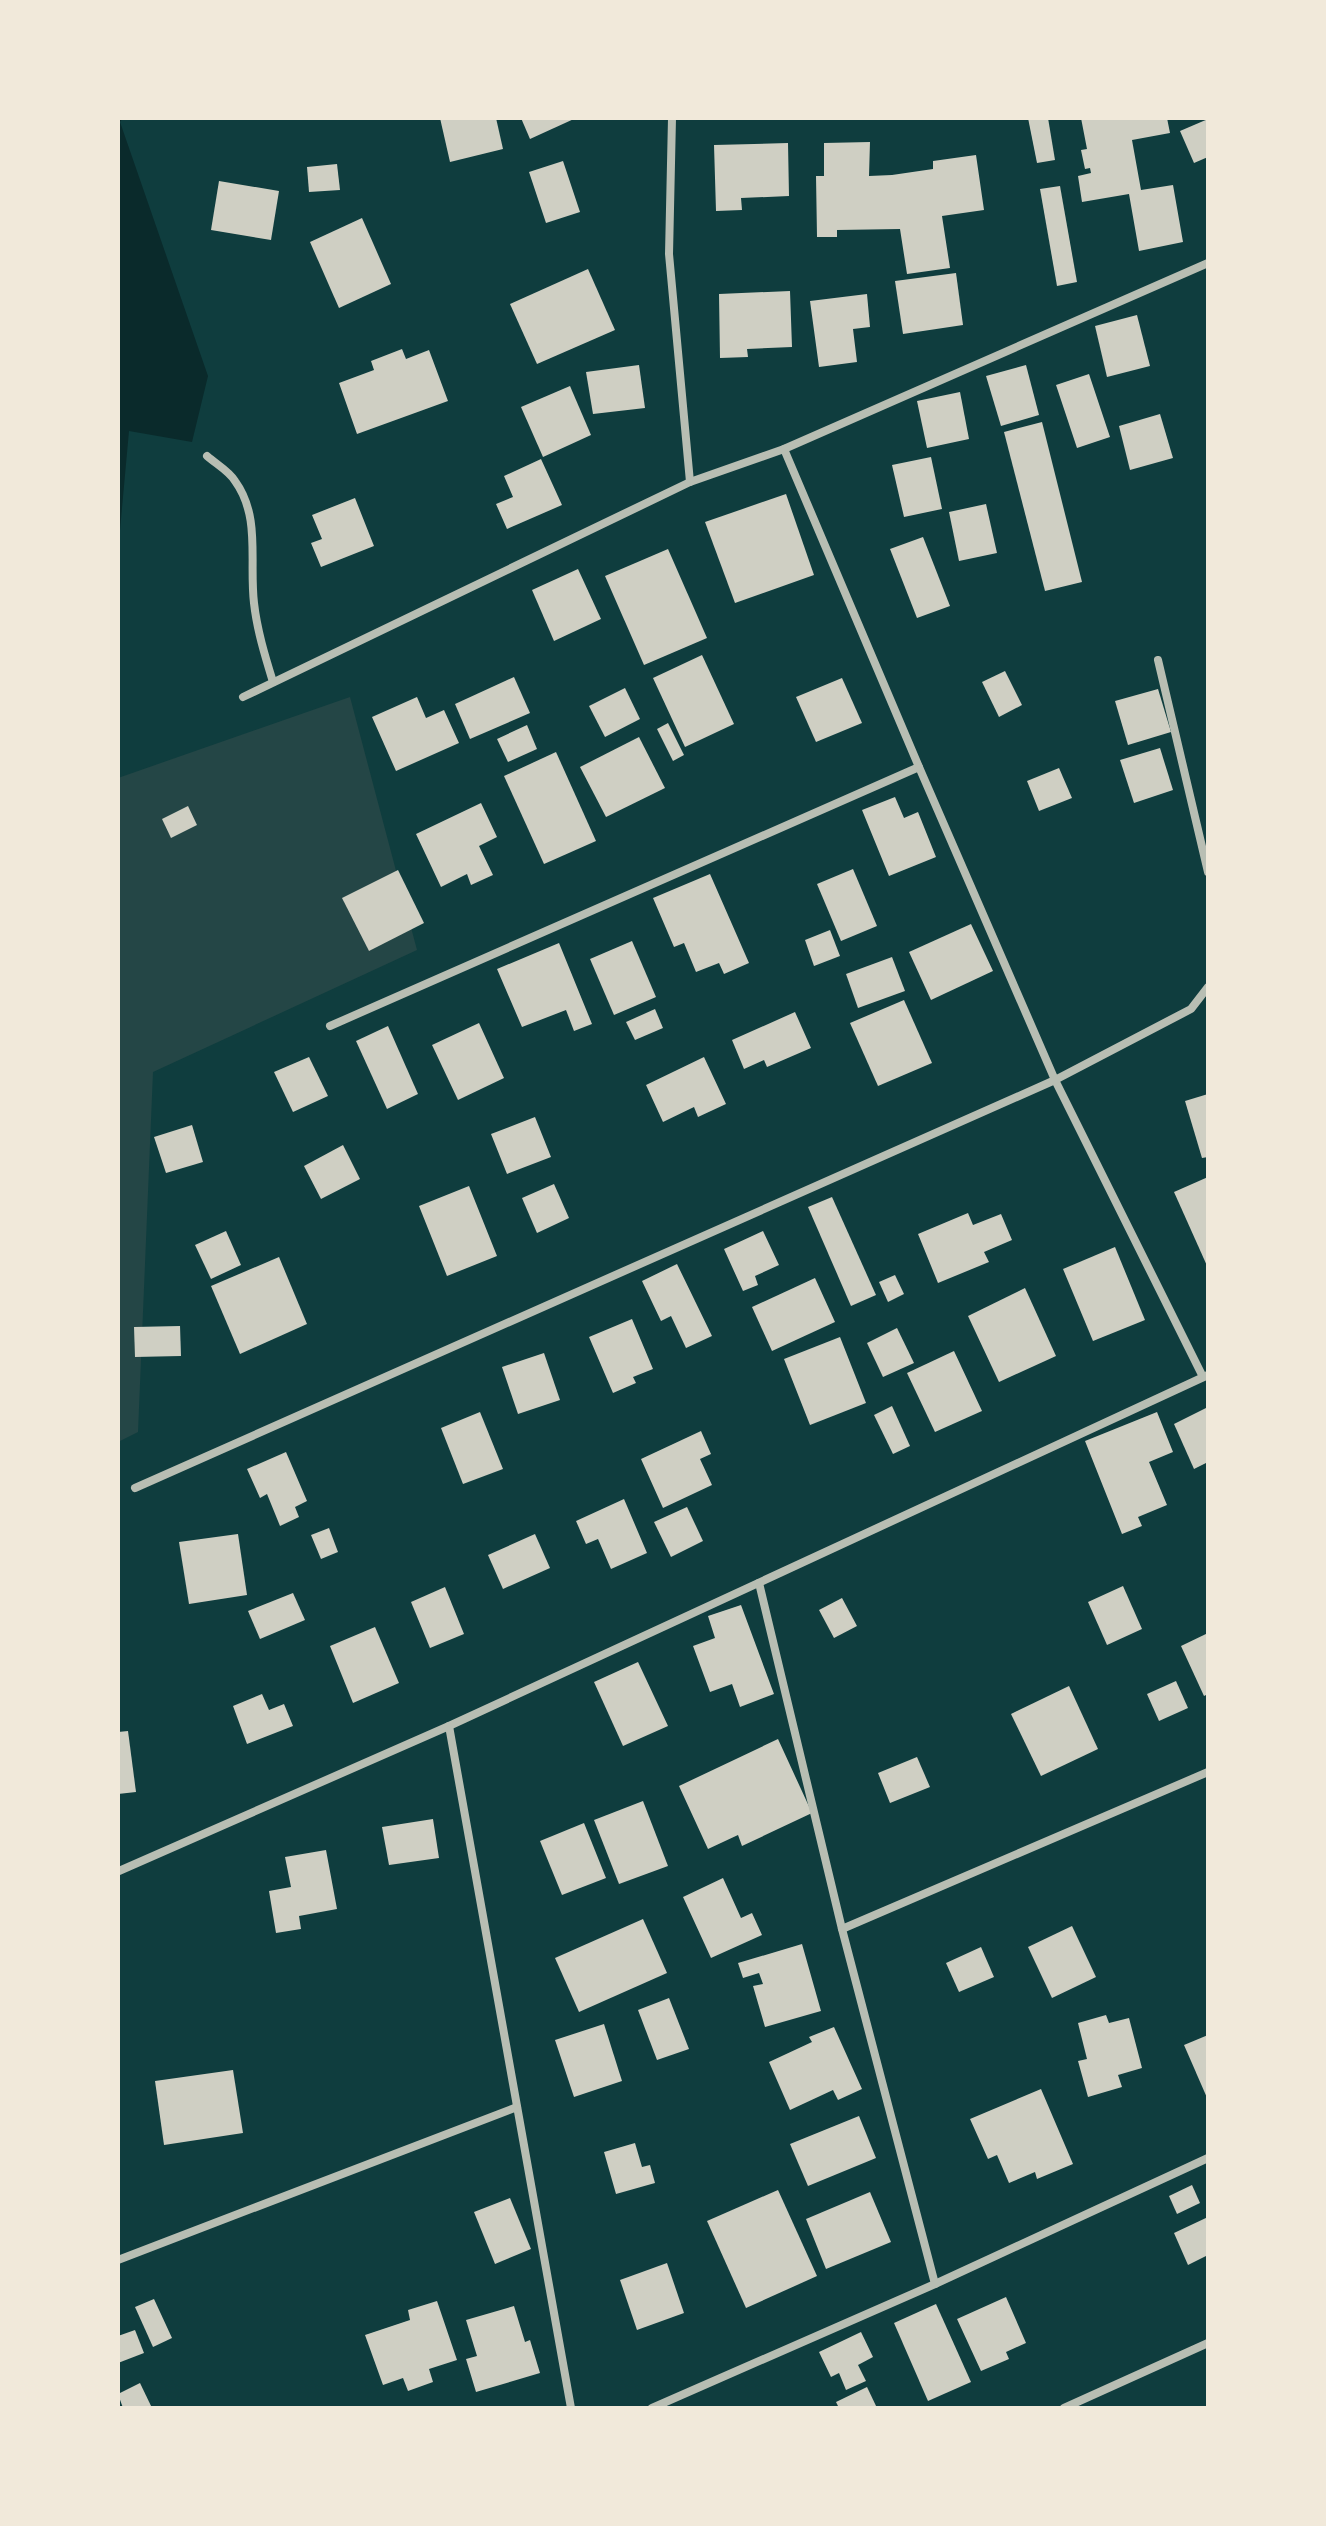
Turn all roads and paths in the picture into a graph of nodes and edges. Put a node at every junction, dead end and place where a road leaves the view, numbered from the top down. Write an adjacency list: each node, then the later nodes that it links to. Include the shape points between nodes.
1 (672, 118): 5 (street, via 669,254)
2 (1208, 263): 3 (street)
3 (784, 449): 5 (street); 9 (street)
4 (207, 456): 7 (street, via 235,479 249,508 253,600)
5 (690, 482): 7 (street)
6 (1158, 660): 10 (street)
7 (273, 682): 8 (street)
8 (243, 697)
9 (919, 767): 12 (street); 13 (street)
10 (1208, 872)
11 (1208, 987): 13 (street, via 1191,1009)
12 (330, 1026)
13 (1055, 1080): 14 (street); 15 (street)
14 (1206, 1376): 16 (street)
15 (135, 1488)
16 (759, 1583): 17 (street); 20 (street)
17 (449, 1726): 19 (street); 21 (street)
18 (1208, 1772): 20 (street)
19 (119, 1871)
20 (842, 1929): 24 (street)
21 (517, 2107): 23 (street); 26 (street)
22 (1208, 2158): 24 (street)
23 (118, 2260)
24 (935, 2284): 27 (street)
25 (1208, 2343): 28 (street)
26 (571, 2408)
27 (652, 2408)
28 (1064, 2408)

